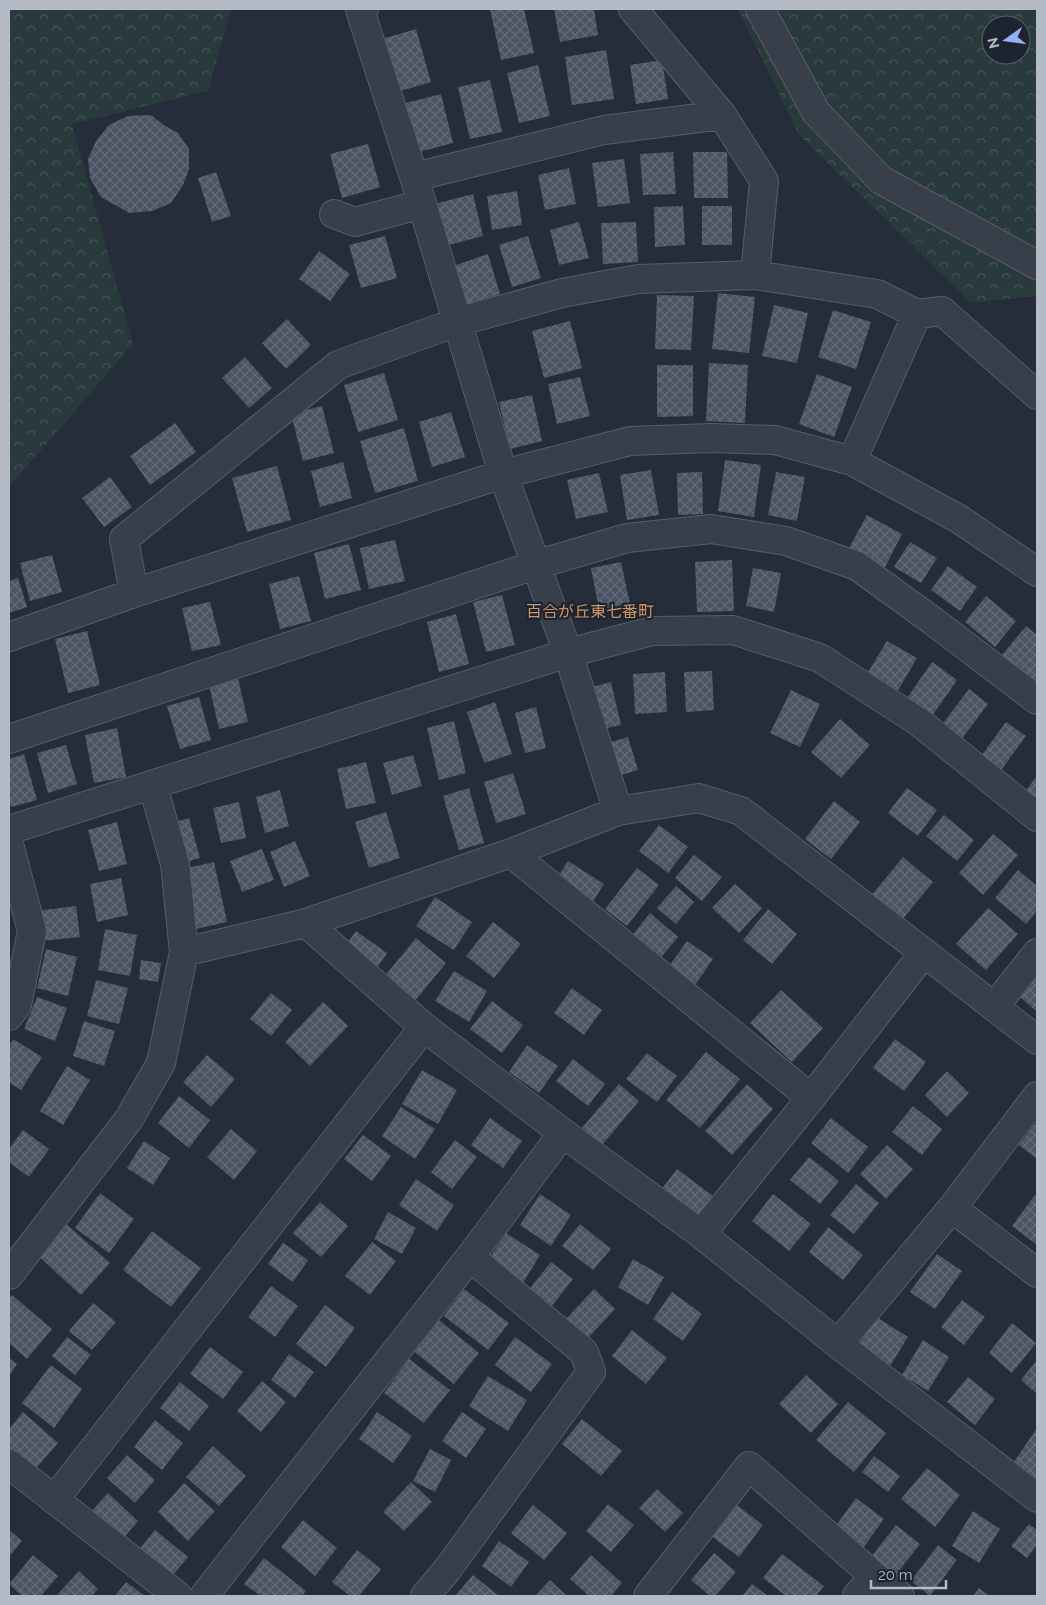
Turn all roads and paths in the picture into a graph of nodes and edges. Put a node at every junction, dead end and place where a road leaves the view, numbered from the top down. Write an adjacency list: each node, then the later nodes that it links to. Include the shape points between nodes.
1 (364, 9): 5 (street, via 360,10)
2 (633, 9): 4 (street)
3 (760, 9): 8 (street, via 816,112 881,180)
4 (722, 115): 5 (street, via 604,130); 9 (street, via 764,181)
5 (414, 177): 6 (street)
6 (422, 204): 7 (street, via 355,222); 11 (street)
7 (334, 214)
8 (1037, 265)
9 (755, 276): 10 (street, via 877,294); 11 (street, via 638,279 562,293)
10 (917, 314): 12 (street, via 942,311); 13 (street)
11 (458, 322): 14 (street); 17 (street, via 338,364 124,539)
12 (1037, 395)
13 (852, 461): 14 (street, via 775,440 630,441); 16 (street, via 959,519)
14 (503, 474): 15 (street); 17 (street)
15 (535, 565): 19 (street); 20 (street, via 627,538 701,530 786,541 857,566); 21 (street)
16 (1037, 572)
17 (134, 593): 18 (street)
18 (9, 637)
19 (568, 653): 22 (street); 23 (street); 24 (street, via 652,631 733,630 820,658 919,722)
20 (1037, 700)
21 (9, 739)
22 (153, 786): 25 (street); 29 (street, via 175,864)
23 (618, 811): 27 (street); 30 (street, via 699,798 741,811)
24 (1037, 817)
25 (9, 830)
26 (9, 844): 33 (street, via 32,931 17,1005)
27 (511, 853): 28 (street); 37 (street)
28 (306, 923): 29 (street); 34 (street)
29 (184, 952): 43 (street, via 161,1063 129,1119)
30 (924, 953): 32 (street); 37 (street)
31 (1037, 953): 32 (street)
32 (994, 1007): 35 (street)
33 (9, 1016)
34 (424, 1027): 38 (street); 47 (street)
35 (1037, 1040)
36 (1037, 1096): 39 (street)
37 (811, 1098): 40 (street)
38 (564, 1133): 40 (street); 41 (street)
39 (952, 1208): 42 (street); 44 (street)
40 (701, 1234): 44 (street)
41 (470, 1257): 50 (street); 51 (street, via 584,1352 591,1372)
42 (1037, 1273)
43 (9, 1275)
44 (838, 1344): 46 (street)
45 (9, 1464): 47 (street)
46 (1037, 1498)
47 (54, 1500): 49 (street)
48 (874, 1576): 52 (street, via 749,1466); 53 (street); 54 (street)
49 (178, 1596)
50 (204, 1596)
51 (425, 1596)
52 (648, 1596)
53 (857, 1596)
54 (900, 1596)

